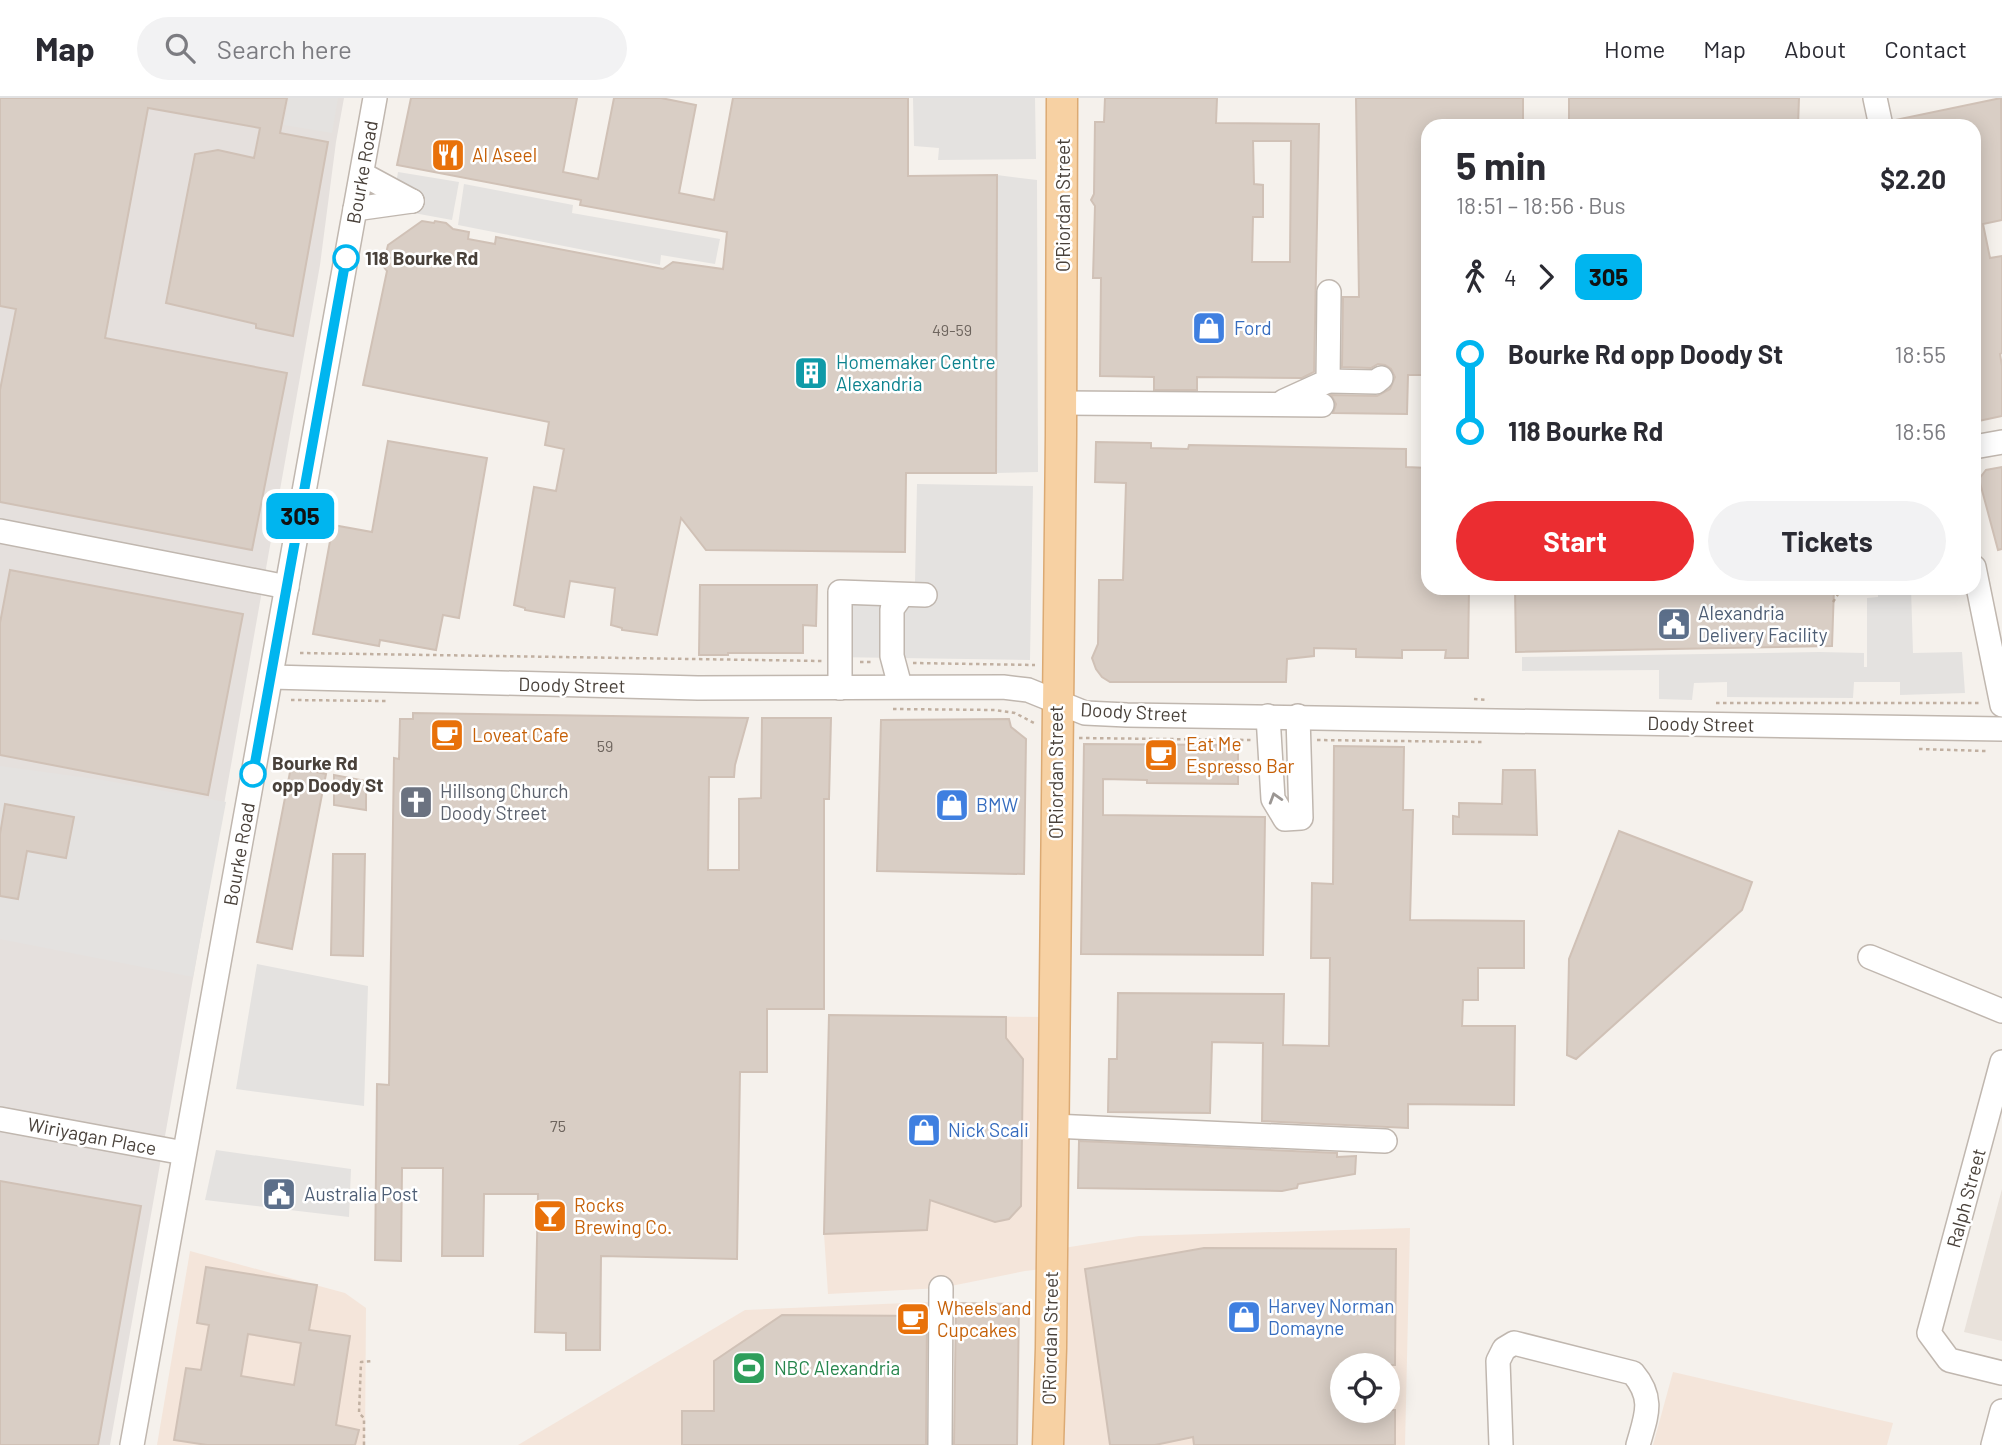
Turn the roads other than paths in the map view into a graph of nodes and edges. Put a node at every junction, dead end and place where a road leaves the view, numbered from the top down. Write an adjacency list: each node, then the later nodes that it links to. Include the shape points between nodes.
1 (375, 98): 5 (street, Bourke Road)
2 (1062, 98): 10 (main road, O'Riordan Street)
3 (1875, 98): 4 (street)
4 (1880, 119)
5 (362, 174): 6 (street, Bourke Road); 6 (street, via 412,201)
6 (355, 209): 16 (street, Bourke Road)
7 (1329, 292): 9 (street)
8 (1381, 378): 9 (street, via 1376,382)
9 (1328, 381): 11 (street)
10 (1061, 403): 11 (street); 23 (main road, O'Riordan Street)
11 (1278, 404): 12 (street)
12 (1322, 405)
13 (2002, 442): 14 (street)
14 (1981, 446)
15 (0, 531): 16 (street)
16 (287, 587): 20 (street, Bourke Road)
17 (902, 595): 18 (street); 21 (street, via 908,609); 22 (street, via 840,592)
18 (925, 595)
19 (1977, 595): 24 (street)
20 (271, 677): 22 (street, Doody Street); 34 (street, Bourke Road)
21 (900, 686): 22 (street, Doody Street); 23 (street, Doody Street, via 1003,687 1028,690)
22 (840, 688)
23 (1057, 703): 25 (street, Doody Street, via 1084,713); 32 (main road, O'Riordan Street)
24 (1991, 704)
25 (1268, 716): 26 (street, Doody Street); 26 (street, one-way to 25, via 1301,818 1284,819 1273,799)
26 (1298, 716): 27 (street, Doody Street)
27 (2002, 729)
28 (1870, 957): 29 (street)
29 (2002, 1011)
30 (2002, 1062): 36 (street, Ralph Street, via 1929,1333 1949,1360)
31 (0, 1119): 34 (street, Wiriyagan Place)
32 (1053, 1126): 33 (street); 40 (main road, O'Riordan Street)
33 (1385, 1141)
34 (184, 1153): 38 (street, Bourke Road)
35 (941, 1289): 39 (street)
36 (2002, 1373)
37 (2002, 1411): 43 (street)
38 (132, 1445)
39 (940, 1445)
40 (1048, 1445)
41 (1501, 1445): 42 (street, via 1498,1361 1514,1343 1633,1373 1648,1401)
42 (1638, 1445)
43 (1993, 1445)

